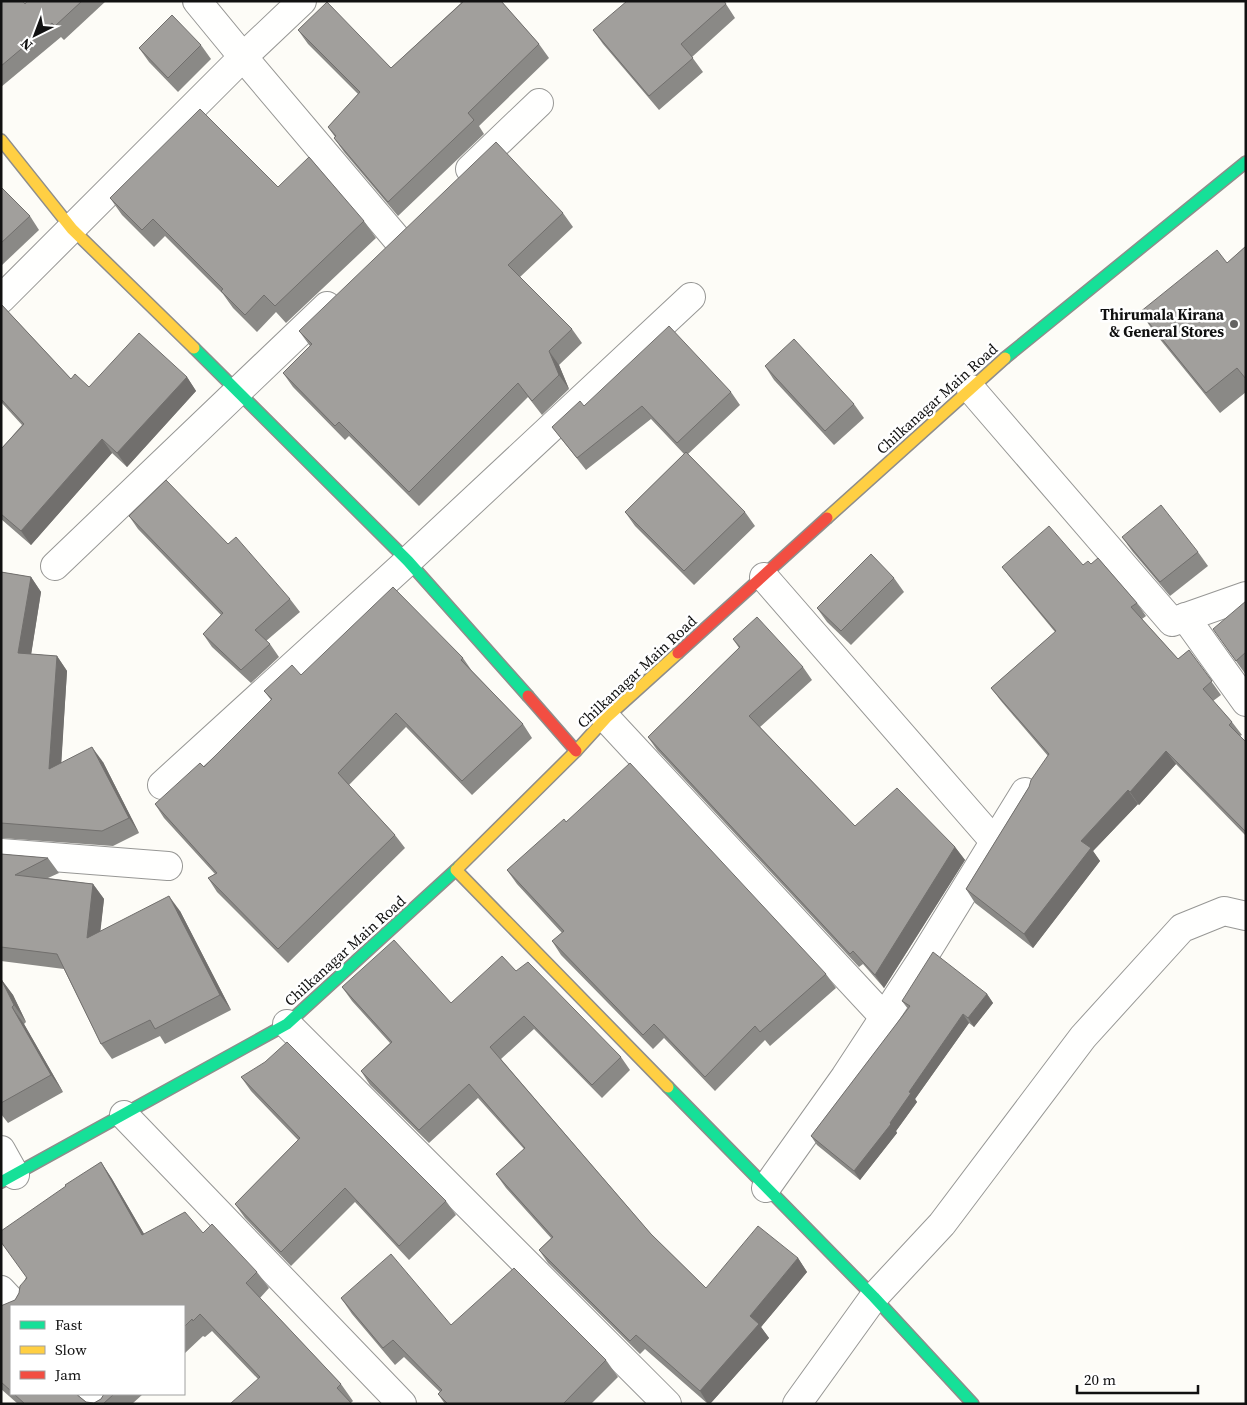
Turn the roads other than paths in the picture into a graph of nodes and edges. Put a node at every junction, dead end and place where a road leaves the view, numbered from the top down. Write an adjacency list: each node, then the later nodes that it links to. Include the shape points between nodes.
1 (197, 1): 3 (street)
2 (302, 1): 3 (street)
3 (243, 57): 8 (street, via 389,246); 9 (street)
4 (539, 103): 7 (street)
5 (1, 140): 9 (main road)
6 (1246, 162): 13 (main road, Chilkanagar Main Road, via 1016,348)
7 (454, 185)
8 (418, 219)
9 (72, 229): 12 (street); 14 (main road)
10 (346, 287): 14 (street)
11 (690, 297): 15 (street)
12 (1, 299)
13 (971, 389): 17 (main road, Chilkanagar Main Road); 19 (street, via 1172,622)
14 (239, 391): 15 (main road); 16 (street)
15 (408, 561): 22 (main road); 23 (street)
16 (55, 566)
17 (764, 577): 21 (main road, Chilkanagar Main Road); 25 (street)
18 (1246, 596): 19 (street)
19 (1185, 618): 20 (street)
20 (1246, 702)
21 (606, 718): 22 (main road, Chilkanagar Main Road); 30 (street)
22 (576, 751): 28 (main road, Chilkanagar Main Road)
23 (162, 785)
24 (1025, 792): 25 (street)
25 (994, 841): 30 (street)
26 (1, 853): 27 (street)
27 (168, 866)
28 (456, 870): 31 (main road, Chilkanagar Main Road); 35 (main road)
29 (1246, 916): 37 (street, via 1224,910 1182,928 1083,1037 942,1224)
30 (884, 1017): 35 (street)
31 (287, 1024): 32 (main road, Chilkanagar Main Road); 40 (street)
32 (124, 1115): 34 (main road, Chilkanagar Main Road); 39 (street)
33 (1, 1150): 34 (street)
34 (8, 1179)
35 (766, 1188): 37 (main road)
36 (1, 1290): 38 (street)
37 (874, 1297): 41 (street); 42 (main road)
38 (15, 1305)
39 (402, 1404)
40 (667, 1404)
41 (798, 1404)
42 (973, 1404)

